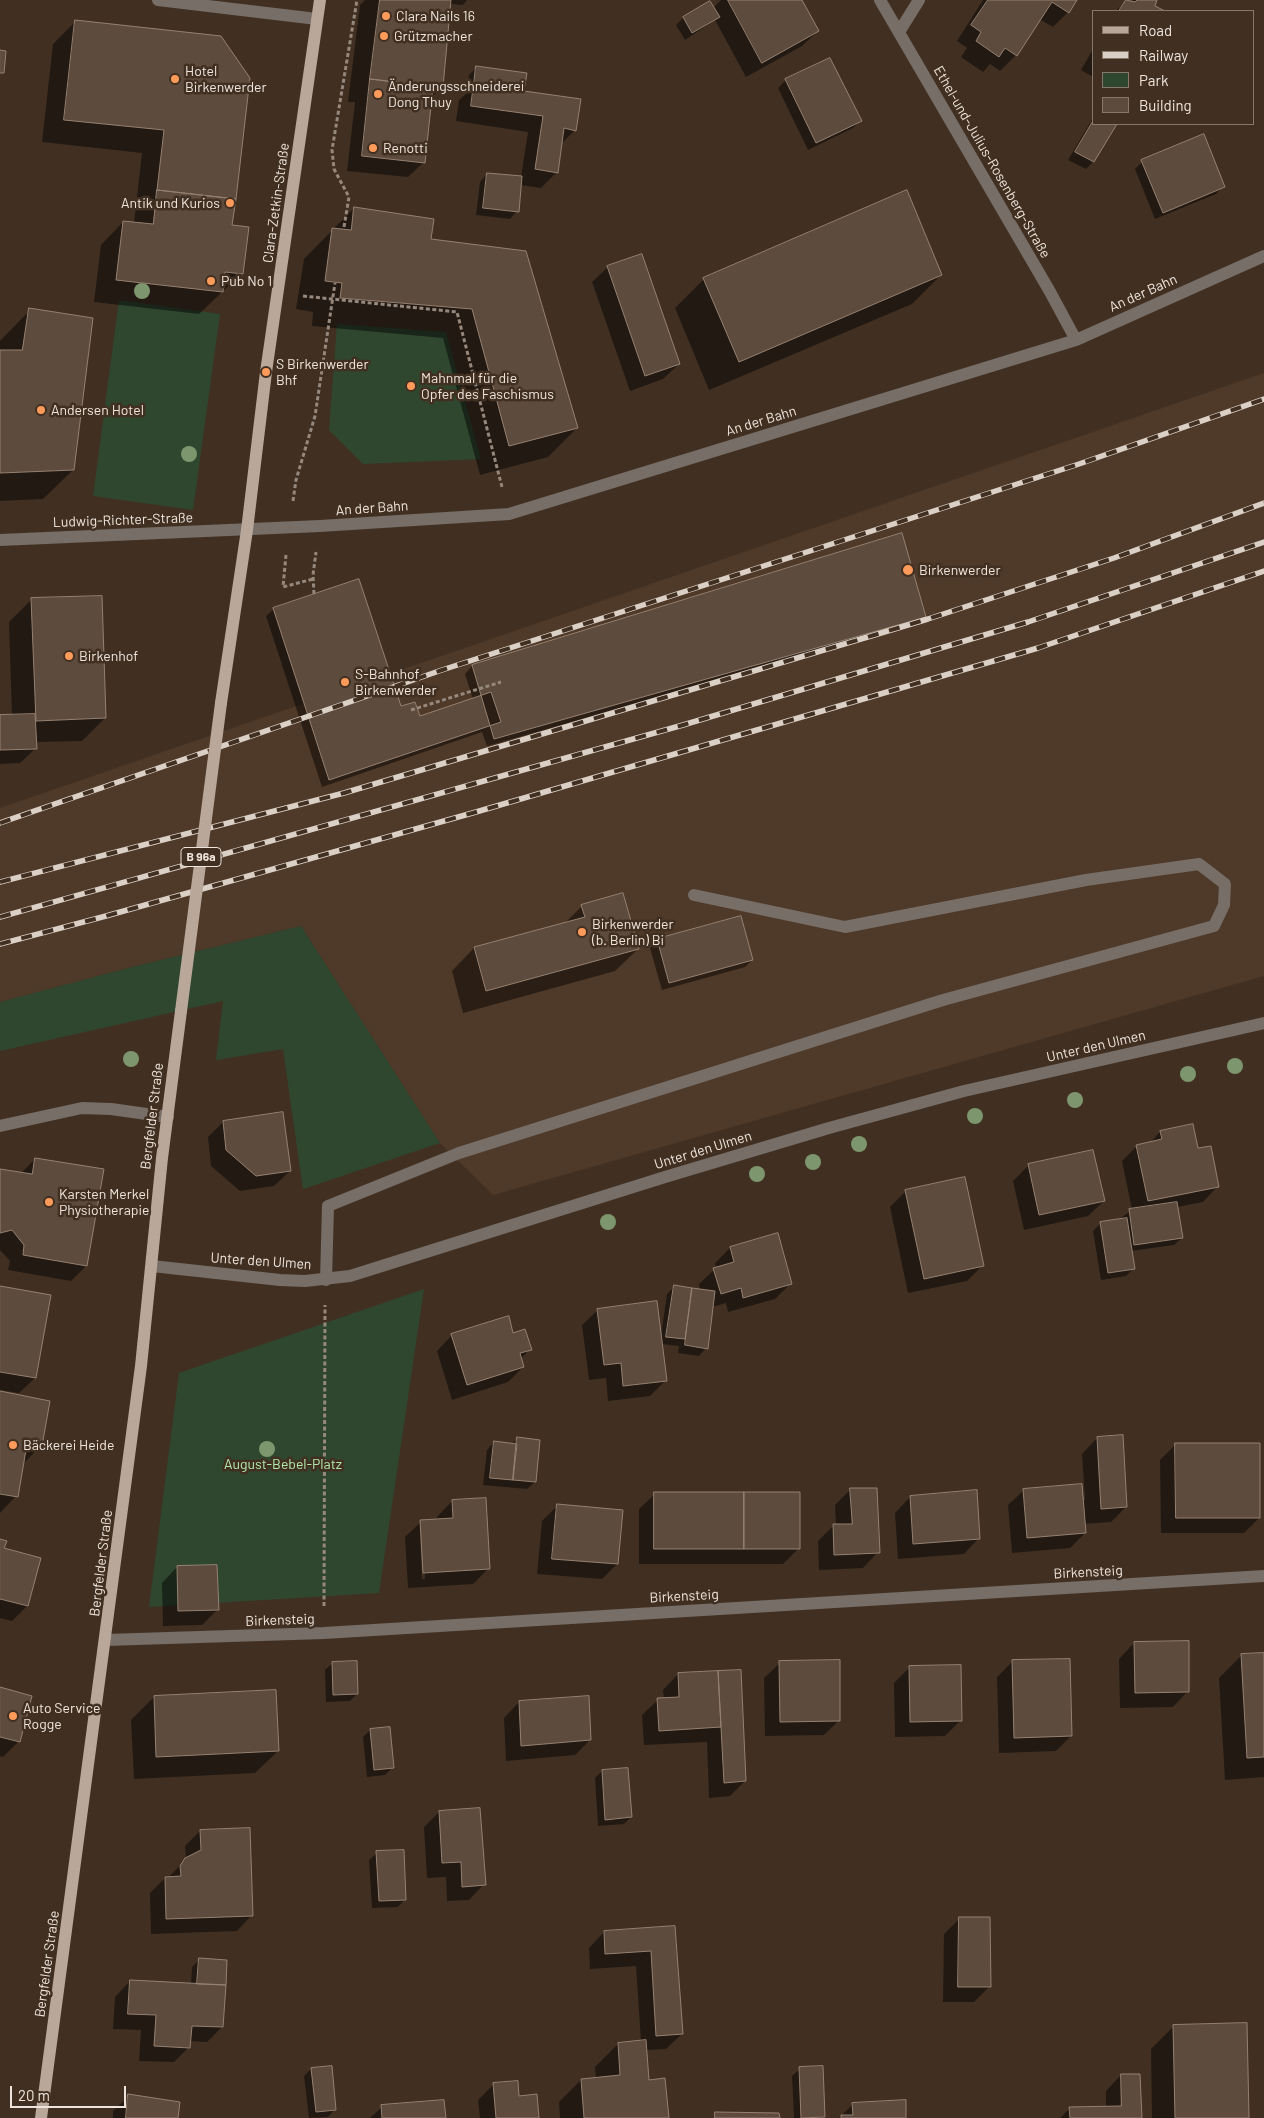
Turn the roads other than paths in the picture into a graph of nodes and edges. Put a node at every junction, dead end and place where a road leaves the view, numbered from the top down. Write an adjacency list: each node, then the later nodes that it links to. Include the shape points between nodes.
1 (158, 0): 5 (street)
2 (320, 0): 5 (main road, Clara-Zetkin-Straße / B 96a)
3 (880, 0): 6 (street, Ethel-und-Julius-Rosenberg-Straße)
4 (919, 0): 6 (street)
5 (317, 19): 9 (main road, Clara-Zetkin-Straße / B 96a, via 266,372)
6 (899, 32): 8 (street, Ethel-und-Julius-Rosenberg-Straße)
7 (1264, 256): 8 (street, An der Bahn)
8 (1076, 340): 9 (street, An der Bahn, via 509,514)
9 (247, 530): 10 (street, Ludwig-Richter-Straße); 13 (main road, Bergfelder Straße / B 96a, bridge)
10 (0, 540)
11 (694, 895): 16 (street, via 845,928 1086,880 1199,864 1225,884 1224,905 1214,926 943,1000 459,1153 328,1206)
12 (1264, 1023): 16 (street, Unter den Ulmen, via 964,1091 665,1177 374,1269)
13 (168, 1117): 14 (street, via 82,1108); 15 (main road, Bergfelder Straße / B 96a)
14 (0, 1126)
15 (152, 1266): 16 (street, Unter den Ulmen, via 280,1280); 18 (main road, Bergfelder Straße / B 96a)
16 (326, 1280)
17 (1264, 1576): 18 (street, Birkensteig, via 324,1633)
18 (106, 1640): 19 (main road, Bergfelder Straße / B 96a)
19 (41, 2118)

